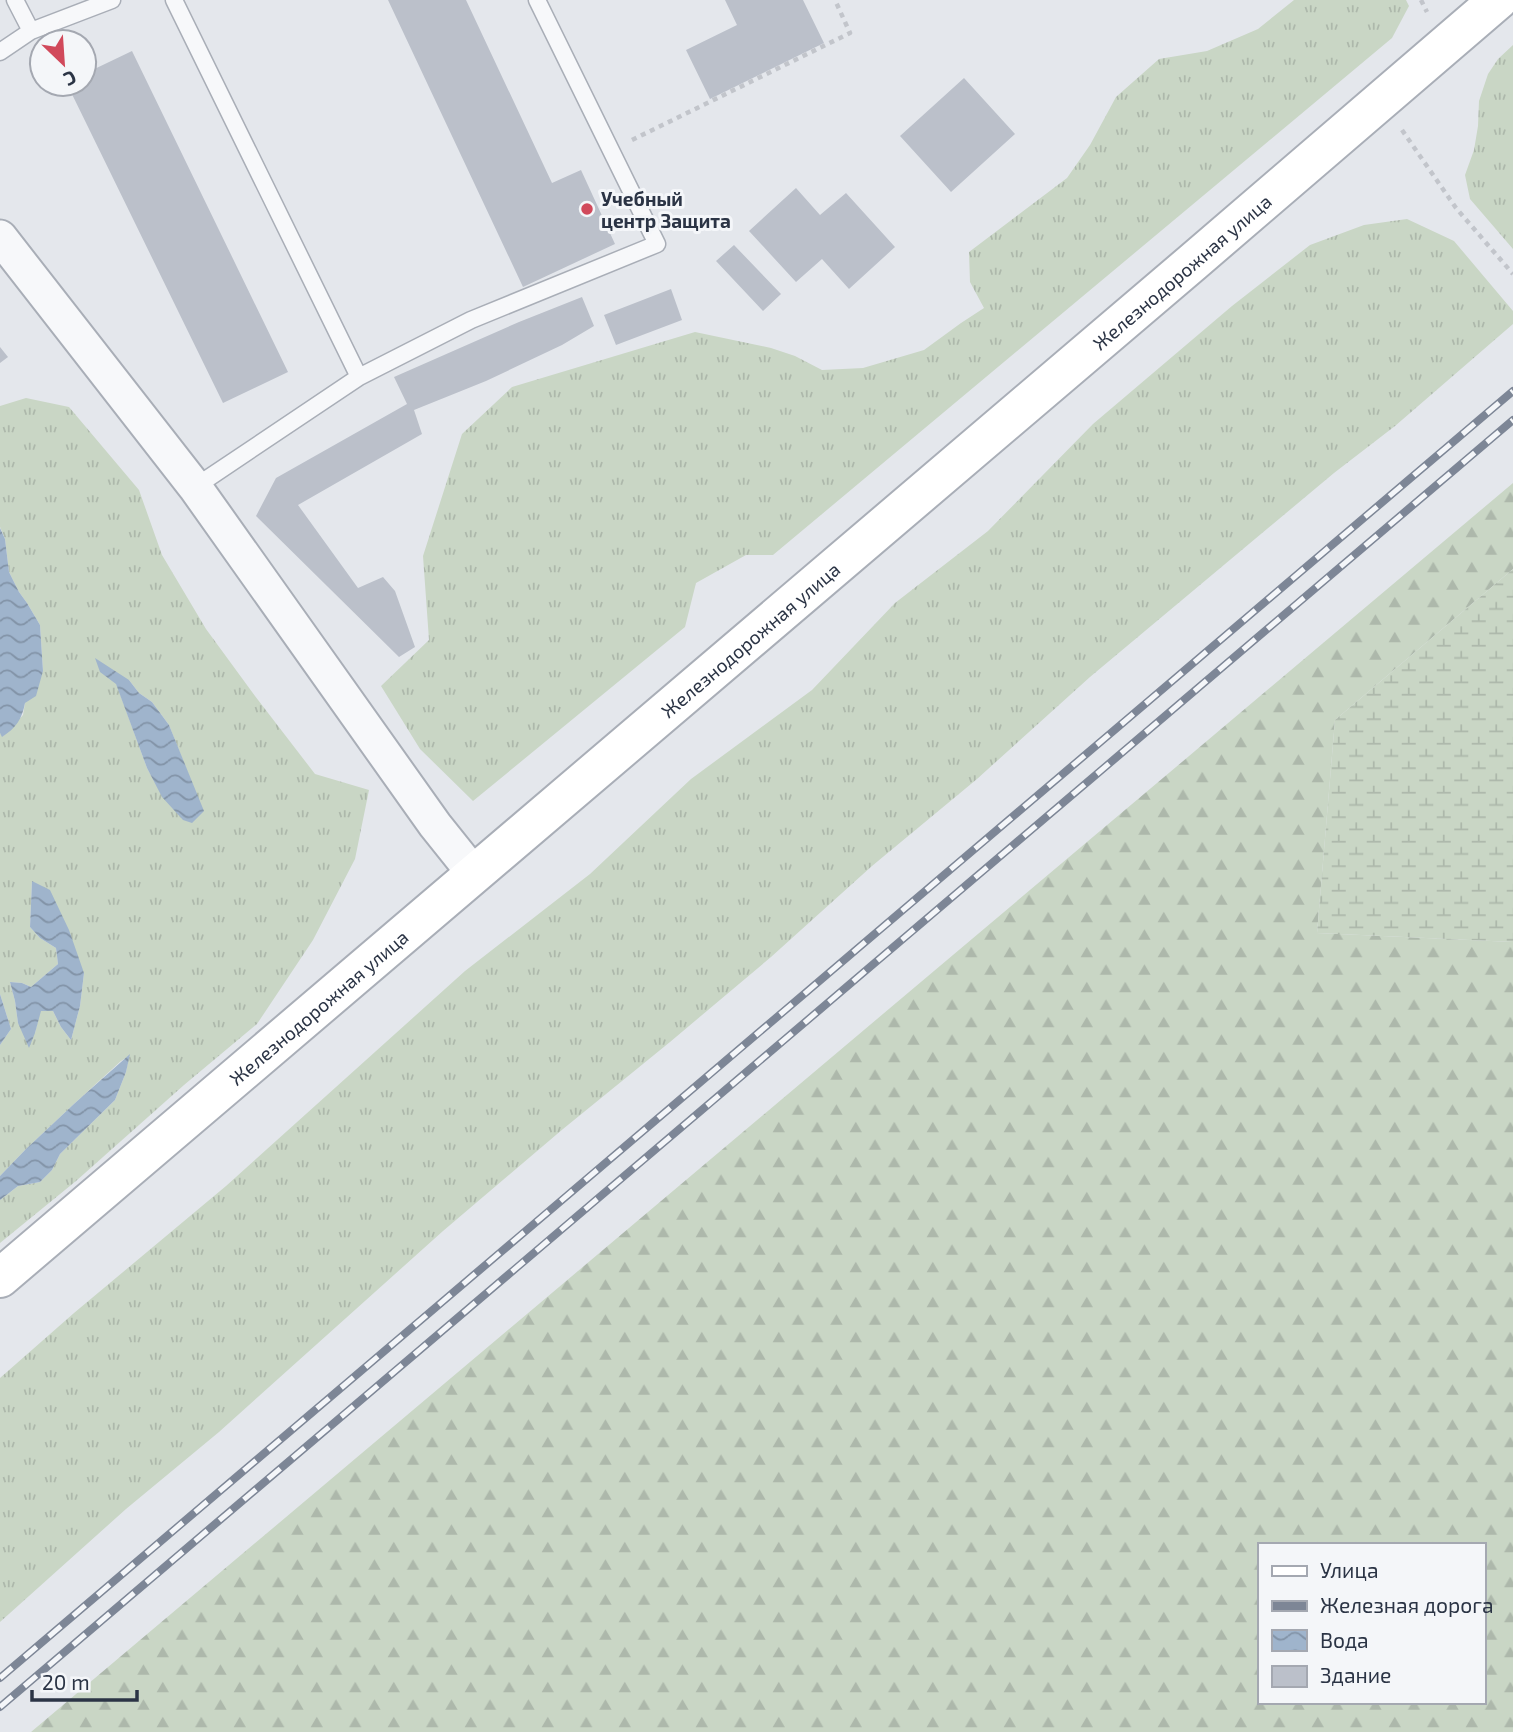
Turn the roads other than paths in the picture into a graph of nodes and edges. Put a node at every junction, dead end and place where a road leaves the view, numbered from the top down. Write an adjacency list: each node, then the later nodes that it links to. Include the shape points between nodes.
1 (15, 0): 6 (lane)
2 (113, 0): 7 (lane)
3 (174, 0): 11 (lane)
4 (537, 0): 11 (lane, via 657,244 471,320)
5 (1482, 6): 13 (main road, Железнодорожная улица, via 1379,103)
6 (29, 28)
7 (39, 28)
8 (28, 33): 9 (lane)
9 (0, 52)
10 (0, 237): 12 (street)
11 (359, 377): 12 (lane)
12 (195, 487): 13 (street)
13 (475, 875): 14 (main road, Железнодорожная улица)
14 (0, 1278)

